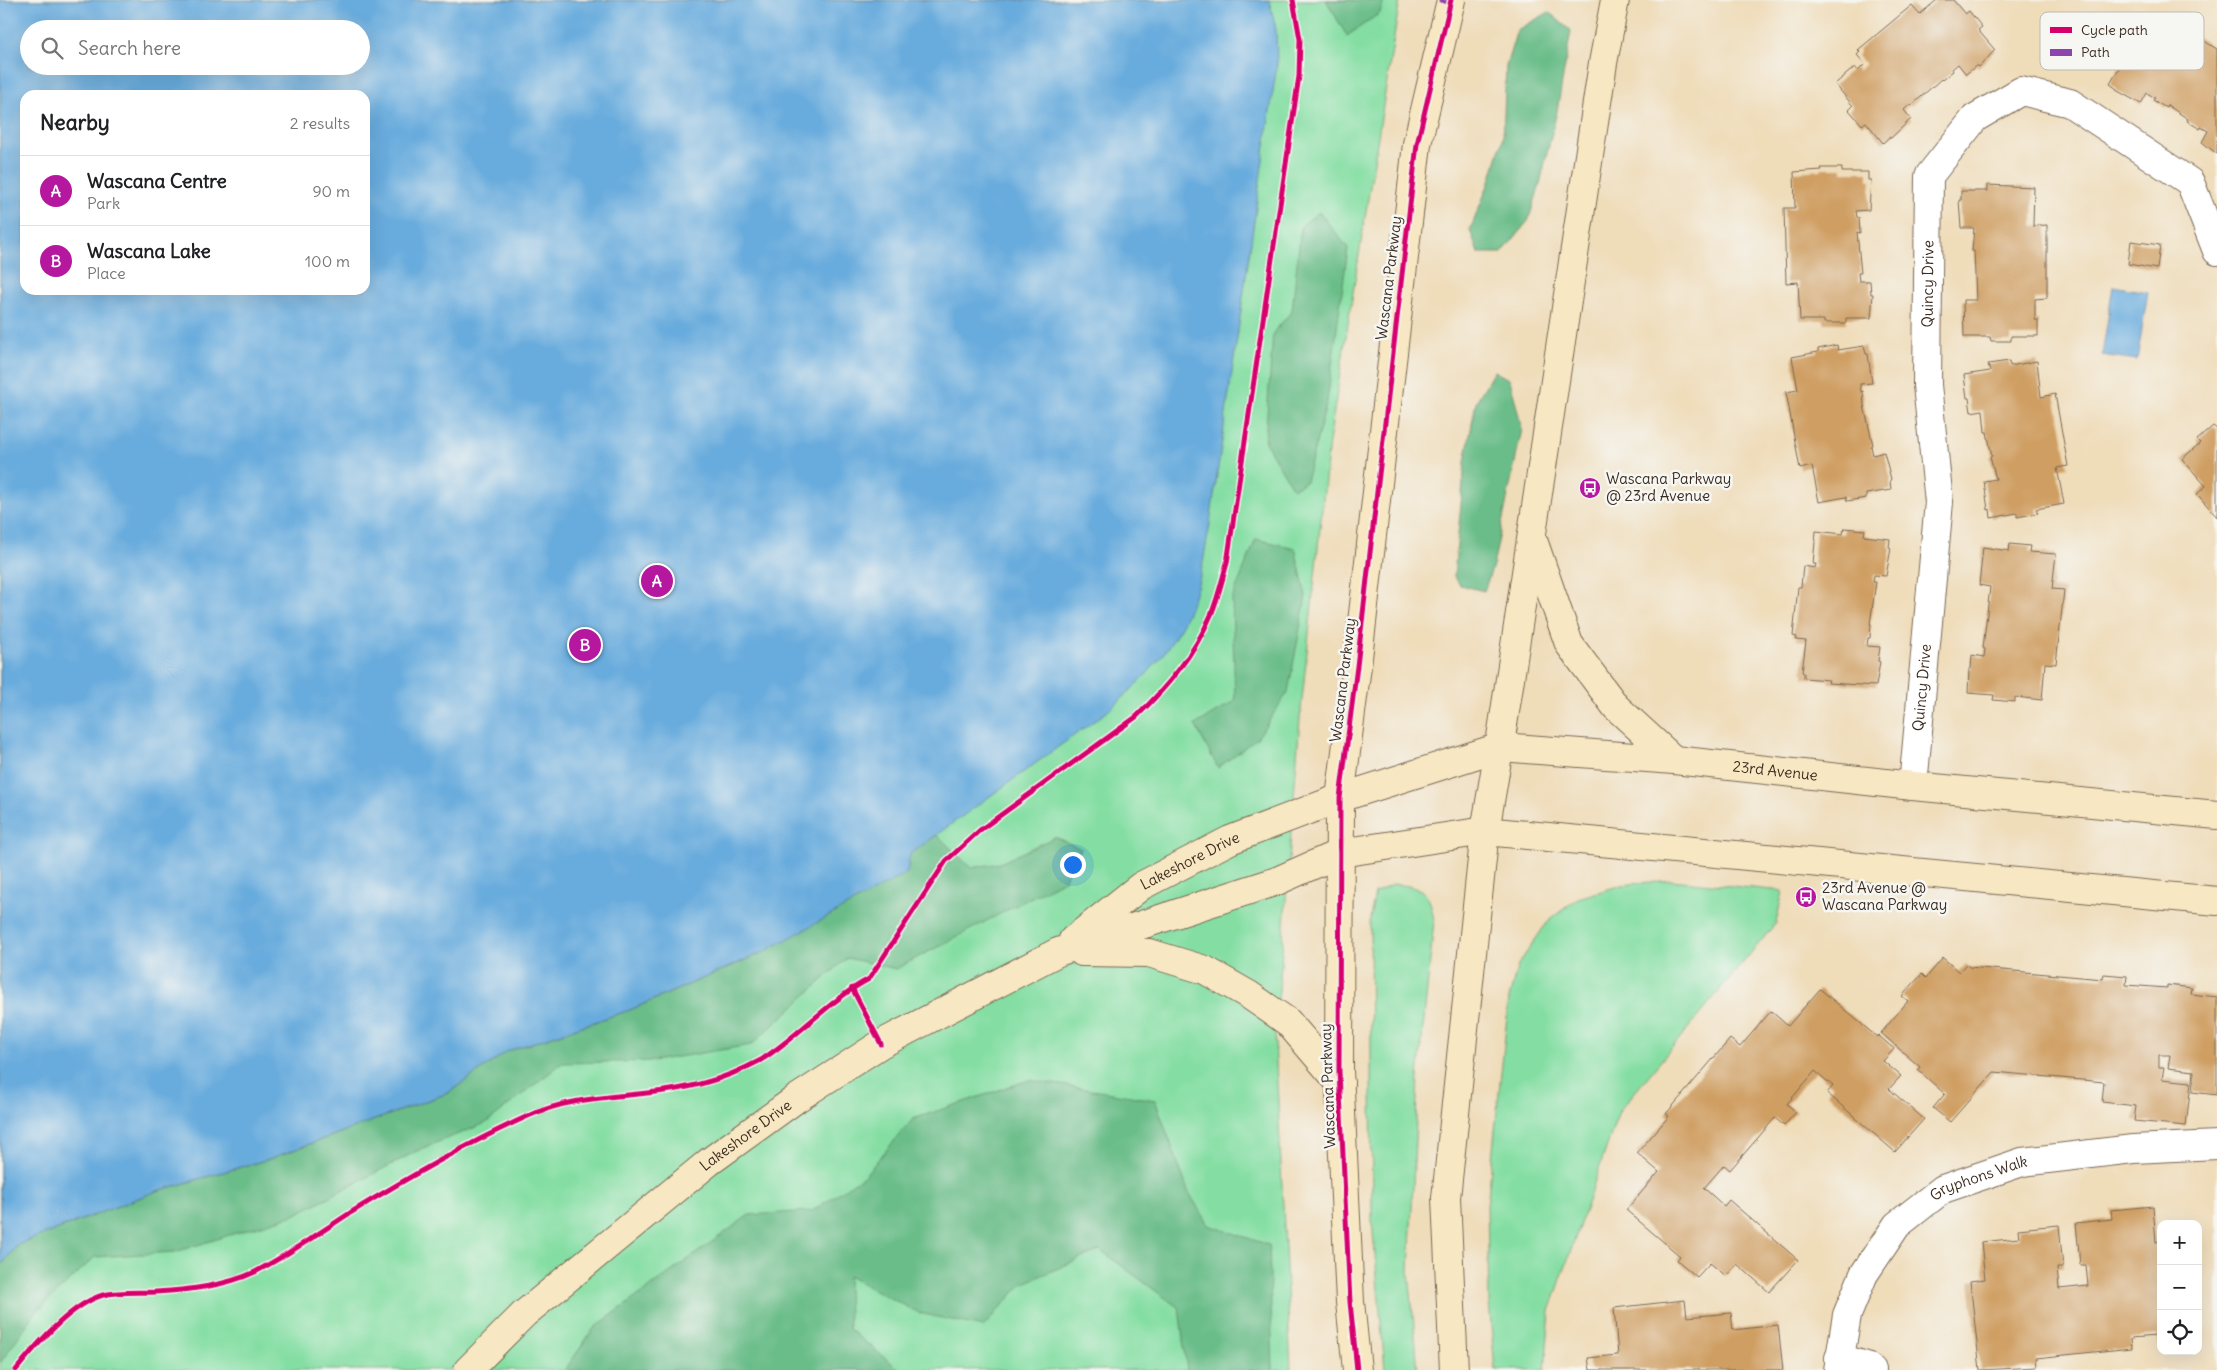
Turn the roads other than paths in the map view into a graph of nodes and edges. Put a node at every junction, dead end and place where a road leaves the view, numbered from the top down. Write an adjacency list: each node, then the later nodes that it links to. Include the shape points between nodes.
1 (1451, 0): 8 (main road, Wascana Parkway, via 1417,144)
2 (1615, 0): 4 (main road)
3 (2217, 251): 7 (street, Quincy Drive, via 2190,182 2070,102 2021,91 1975,118 1929,176 1927,385 1939,502)
4 (1532, 539): 5 (main road); 6 (main road, via 1570,644 1616,707)
5 (1500, 747): 6 (main road, 23rd Avenue); 8 (main road, 23rd Avenue); 10 (main road)
6 (1674, 760): 7 (main road, 23rd Avenue)
7 (1913, 786): 9 (main road, 23rd Avenue)
8 (1340, 798): 11 (main road, Wascana Parkway); 13 (main road, Lakeshore Drive, via 1230,840 1141,886)
9 (2217, 815)
10 (1485, 831): 11 (main road); 12 (main road); 19 (main road, via 1446,1198)
11 (1340, 853): 13 (main road, Lakeshore Drive, via 1276,881); 14 (main road, Wascana Parkway)
12 (2217, 901)
13 (1058, 952): 14 (main road, via 1149,953 1205,970 1288,1022); 17 (main road, Lakeshore Drive, via 882,1044 796,1098 709,1162 524,1314)
14 (1340, 1084): 18 (main road, Wascana Parkway)
15 (2217, 1145): 16 (street, Gryphons Walk, via 2133,1149 2022,1162 1943,1189 1897,1225 1864,1274 1847,1315)
16 (1839, 1364): 20 (street, Gryphons Walk, via 1866,1366)
17 (468, 1370)
18 (1356, 1370)
19 (1454, 1370)
20 (1872, 1370)

